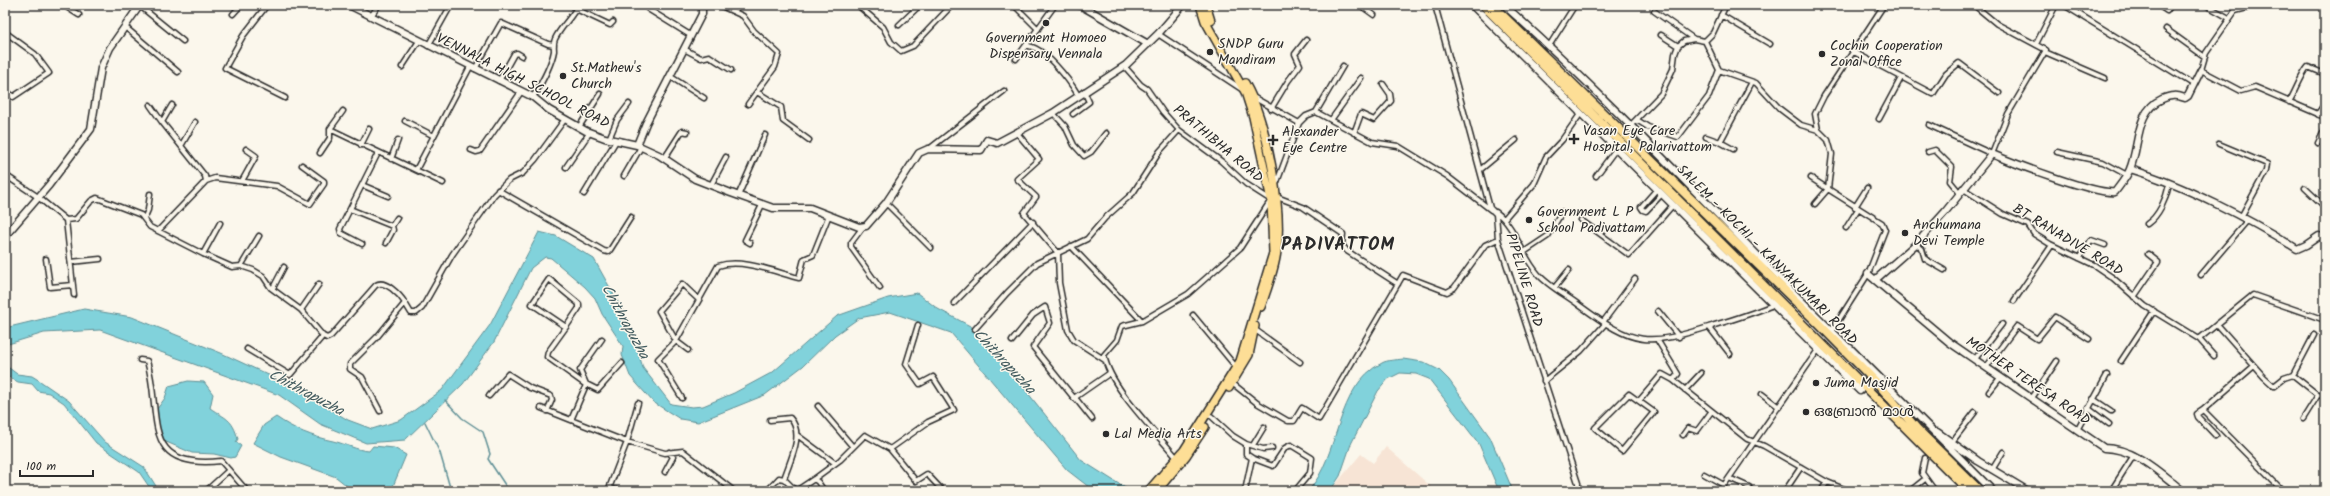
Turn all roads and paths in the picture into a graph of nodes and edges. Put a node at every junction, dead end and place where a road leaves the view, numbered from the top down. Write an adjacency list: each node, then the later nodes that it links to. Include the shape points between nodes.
1 (69, 5): 41 (street, via 68,8)
2 (241, 5): 38 (street)
3 (267, 5): 103 (street, via 243,36 225,68)
4 (348, 5): 42 (street, VENNALA HIGH SCHOOL ROAD)
5 (379, 5): 42 (street)
6 (451, 5): 64 (street)
7 (702, 5): 52 (street, via 702,14)
8 (719, 5): 97 (street, via 743,16 754,31 779,54 775,67)
9 (920, 5): 45 (street)
10 (952, 5): 34 (street, via 913,46 901,52 883,28)
11 (1014, 5): 47 (street)
12 (1055, 5): 47 (street)
13 (1080, 5): 60 (street)
14 (1183, 5): 51 (street)
15 (1200, 5): 93 (main road, via 1205,21)
16 (1206, 5): 93 (main road, via 1207,14)
17 (1360, 5): 39 (street)
18 (1435, 5): 172 (street)
19 (1472, 5): 68 (street, SALEM - KOCHI - KANYAKUMARI ROAD)
20 (1483, 5): 35 (highway, SALEM - KOCHI - KANYAKUMARI ROAD)
21 (1504, 5): 50 (street)
22 (1574, 5): 66 (street)
23 (1726, 5): 40 (street)
24 (1884, 5): 70 (street)
25 (1974, 5): 62 (street, via 1998,24)
26 (2056, 5): 62 (street)
27 (2064, 5): 91 (street)
28 (2158, 5): 29 (street, via 2167,11)
29 (2171, 5)
30 (2206, 5): 43 (street)
31 (2250, 5): 43 (street, via 2235,11)
32 (139, 6): 46 (street); 56 (street)
33 (577, 7): 44 (street, via 610,25); 63 (street, via 568,22 560,29)
34 (861, 8)
35 (1492, 8): 58 (highway, SALEM - KOCHI - KANYAKUMARI ROAD); 68 (highway, SALEM - KOCHI - KANYAKUMARI ROAD)
36 (648, 9): 52 (street)
37 (1654, 11): 54 (street)
38 (233, 14)
39 (1374, 15)
40 (1721, 15): 59 (street, via 1713,32); 61 (street)
41 (79, 16)
42 (371, 16): 57 (street, VENNALA HIGH SCHOOL ROAD)
43 (2229, 18): 73 (street)
44 (613, 22)
45 (899, 25)
46 (125, 27): 82 (street); 195 (street, via 110,48 101,68 91,129)
47 (1038, 29): 65 (street)
48 (2166, 29): 73 (street)
49 (5, 32): 92 (street, via 35,54 49,73 13,96)
50 (1535, 33): 58 (street); 66 (street)
51 (1158, 34): 60 (street); 93 (street)
52 (690, 35): 69 (street)
53 (1661, 35): 67 (street)
54 (1694, 39): 59 (street); 67 (street, via 1684,41)
55 (1306, 40): 111 (street, via 1295,54 1300,65)
56 (183, 41)
57 (419, 41): 64 (street, VENNALA HIGH SCHOOL ROAD); 77 (street)
58 (1531, 41): 168 (highway, SALEM - KOCHI - KANYAKUMARI ROAD)
59 (1705, 41): 80 (street)
60 (1148, 44): 75 (street)
61 (1770, 44)
62 (2036, 44): 71 (street, via 2046,50)
63 (554, 45): 78 (street, via 501,23); 101 (street, via 554,52 542,82)
64 (428, 46): 78 (street, VENNALA HIGH SCHOOL ROAD)
65 (1026, 46): 74 (street); 100 (street, via 1036,48 1043,54 1069,81)
66 (1549, 46): 128 (street)
67 (1678, 46): 122 (street, via 1674,54 1673,69 1661,94)
68 (1519, 47): 115 (street); 205 (highway, SALEM - KOCHI - KANYAKUMARI ROAD)
69 (684, 49): 79 (street, via 701,58 709,56); 84 (street)
70 (1852, 51): 86 (street); 134 (street, via 1815,114)
71 (2045, 52): 87 (street); 163 (street, via 2008,114)
72 (522, 56): 88 (street, via 514,54)
73 (2205, 57): 81 (street)
74 (1016, 59)
75 (1126, 65): 95 (street); 133 (street, PRATHIBHA ROAD)
76 (1343, 66): 113 (street)
77 (402, 67)
78 (472, 68): 88 (street, VENNALA HIGH SCHOOL ROAD); 141 (street)
79 (731, 70)
80 (1719, 70): 89 (street); 122 (street, via 1709,96 1678,137 1648,127)
81 (2201, 70): 91 (street); 105 (street, via 2241,91 2255,87)
82 (178, 72)
83 (2325, 74): 105 (street, via 2308,67)
84 (670, 77): 104 (street); 153 (street, via 646,123)
85 (1361, 78): 121 (street)
86 (1901, 78): 98 (street, via 1933,94 1946,74 1959,63); 120 (street)
87 (2105, 78)
88 (499, 81): 96 (street, VENNALA HIGH SCHOOL ROAD)
89 (1752, 82): 134 (street, via 1762,88 1774,104 1801,126); 148 (street)
90 (1383, 84): 139 (street, via 1390,94 1391,101 1374,120 1360,114)
91 (2193, 84): 173 (street, via 2185,98 2174,94 2168,96 2146,112)
92 (5, 89)
93 (1247, 90): 102 (main road); 147 (main road)
94 (1004, 91): 155 (street)
95 (1084, 91): 100 (street); 116 (street, via 1089,102)
96 (521, 92): 101 (street, VENNALA HIGH SCHOOL ROAD); 158 (street, via 480,151)
97 (757, 92): 107 (street); 145 (street, via 781,107 783,121)
98 (1999, 93)
99 (600, 94): 129 (street)
100 (1078, 95): 114 (street)
101 (533, 97): 119 (street, VENNALA HIGH SCHOOL ROAD)
102 (1253, 97): 111 (street); 147 (main road)
103 (285, 98)
104 (704, 98)
105 (2290, 102): 117 (street)
106 (629, 104): 144 (street, via 617,120)
107 (748, 104)
108 (150, 105): 124 (street)
109 (172, 105): 124 (street)
110 (2325, 105): 117 (street)
111 (1271, 109): 126 (street)
112 (343, 111): 130 (street)
113 (1316, 112): 121 (street); 126 (street, via 1306,116)
114 (1053, 113): 137 (street); 138 (street, via 1084,156 1091,152)
115 (1581, 113): 156 (street); 212 (street, via 1546,157 1534,184)
116 (1073, 114)
117 (2319, 114): 118 (street)
118 (2325, 117)
119 (565, 118): 129 (street, VENNALA HIGH SCHOOL ROAD); 188 (street, via 535,160)
120 (1880, 119)
121 (1330, 120): 139 (street)
122 (1637, 120): 128 (street)
123 (405, 121): 141 (street)
124 (162, 122): 152 (street)
125 (195, 122): 152 (street)
126 (1299, 123): 196 (street, via 1277,179)
127 (1929, 125): 163 (street)
128 (1630, 126): 165 (street)
129 (579, 127): 135 (street, VENNALA HIGH SCHOOL ROAD)
130 (330, 129): 151 (street); 161 (street, via 330,138)
131 (369, 129): 151 (street)
132 (2325, 129): 149 (street)
133 (1179, 130): 196 (street, PRATHIBHA ROAD, via 1221,161 1246,184); 234 (street, via 1160,151 1133,194 1105,218 1087,239)
134 (1818, 130): 187 (street, via 1828,140 1832,154)
135 (590, 132): 144 (street, VENNALA HIGH SCHOOL ROAD); 170 (street)
136 (687, 132): 167 (street, via 682,132)
137 (1017, 133): 155 (street, via 997,143 987,140 981,150); 216 (street, via 1039,159 1017,179 1036,197 1024,213)
138 (1106, 133)
139 (1354, 134): 208 (street, via 1372,142 1398,146 1447,176)
140 (765, 135): 194 (street)
141 (434, 136): 171 (street)
142 (1706, 137): 148 (street)
143 (398, 140): 166 (street)
144 (612, 140): 153 (street, VENNALA HIGH SCHOOL ROAD); 191 (street)
145 (808, 140)
146 (1516, 140): 172 (street)
147 (1262, 142): 196 (main road)
148 (1720, 142): 157 (street)
149 (2318, 143)
150 (2219, 144): 213 (street, via 2267,164)
151 (361, 145): 162 (street)
152 (182, 146): 178 (street)
153 (639, 146): 167 (street, VENNALA HIGH SCHOOL ROAD); 175 (street)
154 (246, 149): 179 (street, via 256,156)
155 (928, 149): 197 (street, via 914,159)
156 (1616, 149): 176 (street); 186 (street)
157 (1733, 149)
158 (471, 150)
159 (1928, 152): 189 (street, via 1935,150 1952,167 1950,181)
160 (2057, 152): 173 (street, via 2103,162)
161 (320, 153)
162 (378, 153): 166 (street); 181 (street)
163 (1992, 154): 173 (street, via 2107,194 2115,192); 189 (street)
164 (726, 157): 182 (street)
165 (1662, 158): 168 (street); 245 (street)
166 (391, 159): 171 (street)
167 (664, 159): 182 (street, VENNALA HIGH SCHOOL ROAD)
168 (1656, 164): 230 (highway, SALEM - KOCHI - KANYAKUMARI ROAD)
169 (302, 165): 179 (street, via 323,179 324,183 310,204 277,186)
170 (566, 167)
171 (416, 170): 180 (street)
172 (1480, 170): 201 (street)
173 (2129, 172): 183 (street)
174 (5, 175): 195 (street)
175 (624, 176)
176 (1596, 176)
177 (1811, 178): 187 (street)
178 (206, 181): 179 (street, via 215,178); 222 (street)
179 (242, 181)
180 (443, 183)
181 (362, 185): 193 (street); 204 (street)
182 (711, 185): 194 (street, VENNALA HIGH SCHOOL ROAD)
183 (2169, 185): 213 (street); 218 (street, via 2154,219)
184 (1867, 188): 202 (street)
185 (2305, 188): 203 (street)
186 (1657, 189): 192 (street); 192 (street, via 1641,207 1643,210 1646,211)
187 (1828, 189): 198 (street); 202 (street)
188 (498, 190): 209 (street, via 608,252); 264 (street, via 452,256 422,308 416,313 411,313)
189 (1961, 190): 231 (street); 232 (street, BT RANADIVE ROAD, via 2028,225 2034,234)
190 (150, 194): 211 (street)
191 (584, 194)
192 (1662, 194): 200 (street)
193 (388, 196)
194 (738, 196): 199 (street, VENNALA HIGH SCHOOL ROAD)
195 (38, 197): 214 (street); 223 (street)
196 (1274, 199): 255 (street, PRATHIBHA ROAD, via 1288,200 1303,207 1343,234 1342,245 1347,251); 272 (street, via 1240,248 1188,294); 280 (main road, via 1278,250); 306 (main road, via 1273,253 1243,354)
197 (886, 203): 220 (street); 235 (street)
198 (1815, 204)
199 (762, 205): 207 (street, VENNALA HIGH SCHOOL ROAD, via 779,209 803,207); 228 (street, via 745,240)
200 (1673, 205): 205 (street); 215 (street, via 1629,255)
201 (1490, 208): 208 (street); 212 (street)
202 (1856, 208): 221 (street); 250 (street, via 1885,226)
203 (2325, 208)
204 (350, 209): 219 (street); 229 (street, via 340,232)
205 (1682, 209): 236 (highway, SALEM - KOCHI - KANYAKUMARI ROAD); 266 (street)
206 (1562, 212): 237 (street, via 1548,236)
207 (829, 214): 220 (street, VENNALA HIGH SCHOOL ROAD); 262 (street, via 813,255 804,259 799,278 727,263 718,266)
208 (1496, 214): 225 (street, PIPELINE ROAD)
209 (631, 217)
210 (397, 218): 219 (street)
211 (144, 219): 214 (street, via 98,198 91,201 76,219); 222 (street, via 150,227)
212 (1504, 219): 237 (street)
213 (2244, 219): 226 (street, via 2266,229 2297,249 2319,236); 251 (street)
214 (66, 220): 244 (street)
215 (1581, 220)
216 (1033, 222): 238 (street); 265 (street)
217 (220, 223): 239 (street)
218 (2147, 224)
219 (392, 226): 227 (street, via 393,230)
220 (862, 227): 259 (street, via 851,247)
221 (1846, 228)
222 (158, 231): 239 (street)
223 (5, 236)
224 (259, 236): 246 (street)
225 (1498, 239): 255 (street, via 1485,245 1454,288 1447,292 1403,276); 313 (street, PIPELINE ROAD)
226 (2325, 239)
227 (386, 243)
228 (750, 243)
229 (362, 244)
230 (1737, 244): 236 (highway); 294 (highway, SALEM - KOCHI - KANYAKUMARI ROAD)
231 (1916, 244): 249 (street, via 1922,249 1925,259); 253 (street)
232 (2052, 245): 241 (street, BT RANADIVE ROAD); 263 (street)
233 (2105, 245): 241 (street, via 2091,240)
234 (1071, 246): 238 (street); 272 (street)
235 (931, 248)
236 (1730, 251): 266 (highway, SALEM - KOCHI - KANYAKUMARI ROAD)
237 (1524, 252): 257 (street, via 1539,275)
238 (1058, 253): 279 (street, via 1037,263 1027,272); 299 (street, via 1059,283 1068,330 1074,340)
239 (203, 254): 246 (street, via 232,267)
240 (2148, 254): 261 (street, via 2158,262)
241 (2079, 258): 261 (street, BT RANADIVE ROAD, via 2113,278)
242 (46, 259): 256 (street, via 50,287)
243 (100, 259): 244 (street)
244 (71, 262): 256 (street)
245 (1766, 265): 281 (street)
246 (241, 266): 258 (street, via 263,276)
247 (284, 267): 258 (street)
248 (1569, 270): 257 (street)
249 (1944, 270)
250 (1868, 274): 253 (street, MOTHER TERESA ROAD); 281 (street)
251 (2202, 275)
252 (1635, 279): 273 (street)
253 (1875, 280): 297 (street, MOTHER TERESA ROAD, via 1949,342)
254 (319, 284): 267 (street)
255 (1398, 284): 314 (street, via 1318,419 1302,408 1294,421 1288,421 1257,403)
256 (73, 285): 260 (street)
257 (1555, 287): 273 (street)
258 (272, 288): 267 (street)
259 (880, 288)
260 (74, 295)
261 (2134, 297): 269 (street, BT RANADIVE ROAD)
262 (699, 300): 288 (street); 288 (street, via 682,284 659,311)
263 (2014, 301)
264 (405, 303): 283 (street, via 395,291 379,283 331,336); 335 (street, via 350,364 350,369 362,377)
265 (954, 303)
266 (1777, 304): 278 (street); 293 (street); 316 (highway, SALEM - KOCHI - KANYAKUMARI ROAD)
267 (301, 310): 283 (street)
268 (1658, 311): 284 (street)
269 (2154, 311): 287 (street, BT RANADIVE ROAD); 301 (street)
270 (1193, 315): 306 (street)
271 (2325, 320): 275 (street, via 2253,294)
272 (1142, 321): 299 (street, via 1122,326 1117,340 1104,355)
273 (1604, 323): 290 (street, via 1642,340); 313 (street, via 1581,351)
274 (2002, 324): 297 (street)
275 (2217, 324): 287 (street); 305 (street)
276 (918, 326): 358 (street, via 906,364 920,384 934,377 954,410 928,422)
277 (566, 327): 277 (street, via 532,304 549,279 579,304); 315 (street, via 547,357)
278 (1709, 327): 284 (street); 295 (street)
279 (976, 329)
280 (1254, 329): 302 (street); 314 (main road, via 1249,355)
281 (1833, 329): 294 (street)
282 (2314, 335): 310 (street)
283 (323, 336): 291 (street, via 290,375)
284 (1679, 337): 290 (street)
285 (602, 339): 315 (street, via 580,370)
286 (2088, 339): 304 (street, via 2055,317 2037,339 2017,326)
287 (2199, 339): 296 (street, BT RANADIVE ROAD)
288 (676, 341): 292 (street); 323 (street, via 658,359)
289 (1012, 341): 325 (street, via 1041,307 1046,307 1050,323 1033,346)
290 (1658, 341): 312 (street, via 1678,374)
291 (247, 349)
292 (688, 350)
293 (1818, 350): 316 (street); 331 (street)
294 (1848, 350): 344 (street); 399 (highway, SALEM - KOCHI - KANYAKUMARI ROAD, via 1917,429)
295 (1730, 354)
296 (2214, 356)
297 (1975, 359): 304 (street, MOTHER TERESA ROAD)
298 (140, 360): 367 (street, via 147,361 152,377 156,431 162,444 176,457 199,463 221,461)
299 (1105, 360): 307 (street)
300 (2057, 361): 324 (street)
301 (2121, 361)
302 (1300, 362)
303 (622, 363): 315 (street, via 598,390)
304 (1987, 366): 311 (street, MOTHER TERESA ROAD)
305 (2254, 366): 310 (street, via 2274,386); 334 (street)
306 (1236, 367): 362 (main road)
307 (1110, 373): 325 (street); 362 (street, via 1120,389)
308 (1701, 374): 317 (street)
309 (2107, 375): 326 (street)
310 (2293, 375): 320 (street)
311 (2000, 378): 318 (street); 324 (street, MOTHER TERESA ROAD)
312 (1673, 380): 317 (street); 327 (street, via 1662,374)
313 (1544, 381): 391 (street, PIPELINE ROAD, via 1578,483)
314 (1232, 383): 339 (main road)
315 (586, 384): 342 (street)
316 (1863, 389): 398 (highway, SALEM - KOCHI - KANYAKUMARI ROAD)
317 (1685, 390): 336 (street)
318 (1989, 392)
319 (1762, 394): 331 (street)
320 (2318, 395): 322 (street); 341 (street)
321 (489, 396): 333 (street, via 508,374 530,388 551,396 552,400)
322 (2325, 396)
323 (682, 398)
324 (2032, 398): 347 (street, MOTHER TERESA ROAD)
325 (1076, 399): 340 (street)
326 (2093, 399): 332 (street); 338 (street)
327 (1639, 401): 327 (street, via 1629,394 1595,428 1622,451 1654,412)
328 (638, 403): 351 (street)
329 (818, 406): 356 (street)
330 (541, 408): 333 (street)
331 (1779, 408): 353 (street)
332 (2088, 408): 345 (street); 347 (street)
333 (547, 410): 342 (street)
334 (2203, 410): 350 (street, via 2198,417); 403 (street)
335 (380, 411)
336 (1711, 412): 349 (street, via 1697,430 1688,428); 353 (street, via 1747,440)
337 (1975, 412): 352 (street)
338 (2111, 412)
339 (1211, 416): 354 (street); 388 (main road, via 1186,456)
340 (1092, 419)
341 (2303, 419)
342 (571, 420): 351 (street)
343 (770, 420): 348 (street, via 790,418 796,424)
344 (1925, 424): 352 (street); 400 (street)
345 (2109, 424)
346 (1264, 427): 355 (street)
347 (2077, 430): 361 (street, MOTHER TERESA ROAD, via 2104,448 2116,448)
348 (797, 435): 365 (street); 372 (street)
349 (1683, 436)
350 (2216, 436)
351 (626, 442): 359 (street, via 664,453); 378 (street)
352 (1952, 442): 368 (street)
353 (1755, 443): 366 (street); 371 (street)
354 (1246, 444): 355 (street); 363 (street, via 1246,454)
355 (1253, 445): 357 (street, via 1263,449)
356 (853, 447): 358 (street, via 865,435); 365 (street)
357 (1272, 448)
358 (890, 449): 386 (street, via 916,481 927,474)
359 (669, 452): 369 (street, via 673,457); 383 (street, via 682,451)
360 (2002, 452): 368 (street)
361 (2134, 455): 379 (street, MOTHER TERESA ROAD); 402 (street)
362 (1177, 458): 387 (main road)
363 (1252, 458): 389 (street); 390 (street, via 1273,466 1285,448 1291,445 1307,454 1313,462 1310,473)
364 (1925, 458): 373 (street, via 1922,468)
365 (835, 463): 374 (street)
366 (1801, 467): 375 (street); 393 (street)
367 (230, 470): 380 (street); 381 (street)
368 (1992, 470): 401 (street)
369 (665, 472)
370 (1704, 474): 376 (street)
371 (1729, 478): 376 (street); 377 (street)
372 (784, 479): 374 (street, via 796,491); 384 (street, via 779,478)
373 (1925, 479): 396 (street); 397 (street)
374 (814, 480): 385 (street)
375 (1827, 482): 394 (street); 395 (street)
376 (1724, 485): 392 (street)
377 (1749, 487)
378 (609, 489): 382 (street)
379 (2180, 490)
380 (206, 491)
381 (247, 491)
382 (620, 491)
383 (734, 491)
384 (767, 491)
385 (824, 491)
386 (944, 491)
387 (1148, 491)
388 (1157, 491)
389 (1245, 491)
390 (1295, 491)
391 (1578, 491)
392 (1720, 491)
393 (1785, 491)
394 (1821, 491)
395 (1848, 491)
396 (1910, 491)
397 (1935, 491)
398 (1969, 491)
399 (1980, 491)
400 (1993, 491)
401 (2028, 491)
402 (2111, 491)
403 (2284, 491)

